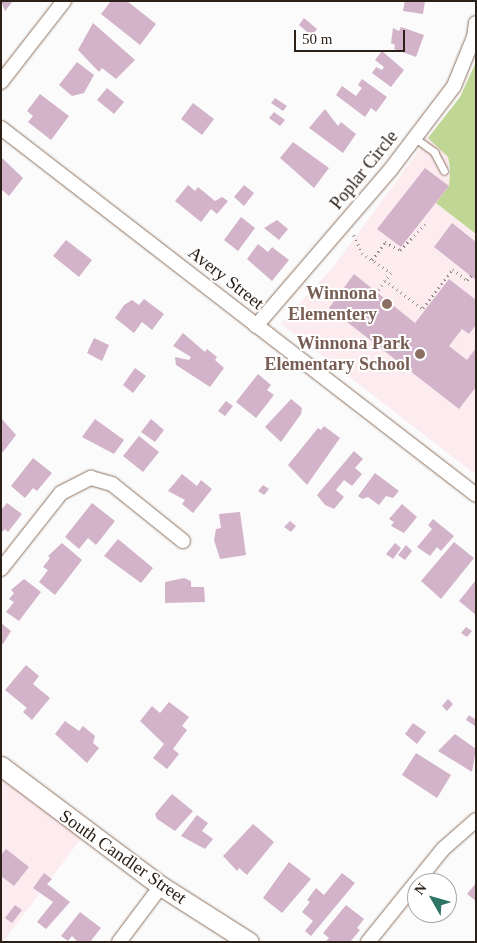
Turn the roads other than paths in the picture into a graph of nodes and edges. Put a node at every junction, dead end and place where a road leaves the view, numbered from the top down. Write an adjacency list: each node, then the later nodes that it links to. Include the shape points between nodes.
1 (64, 1): 3 (street)
2 (476, 23): 5 (street, Poplar Circle, via 474,37 454,86)
3 (1, 82)
4 (1, 128): 7 (street, Avery Street)
5 (415, 138): 6 (lane, via 434,152); 7 (street, Poplar Circle)
6 (444, 171)
7 (256, 326): 8 (street, Avery Street)
8 (476, 495)
9 (183, 541): 10 (street, via 112,484 91,478 61,493)
10 (1, 568)
11 (1, 766): 13 (main road, South Candler Street)
12 (476, 820): 16 (street, via 443,849)
13 (161, 886): 14 (street); 15 (main road, South Candler Street)
14 (119, 942)
15 (249, 942)
16 (368, 942)

